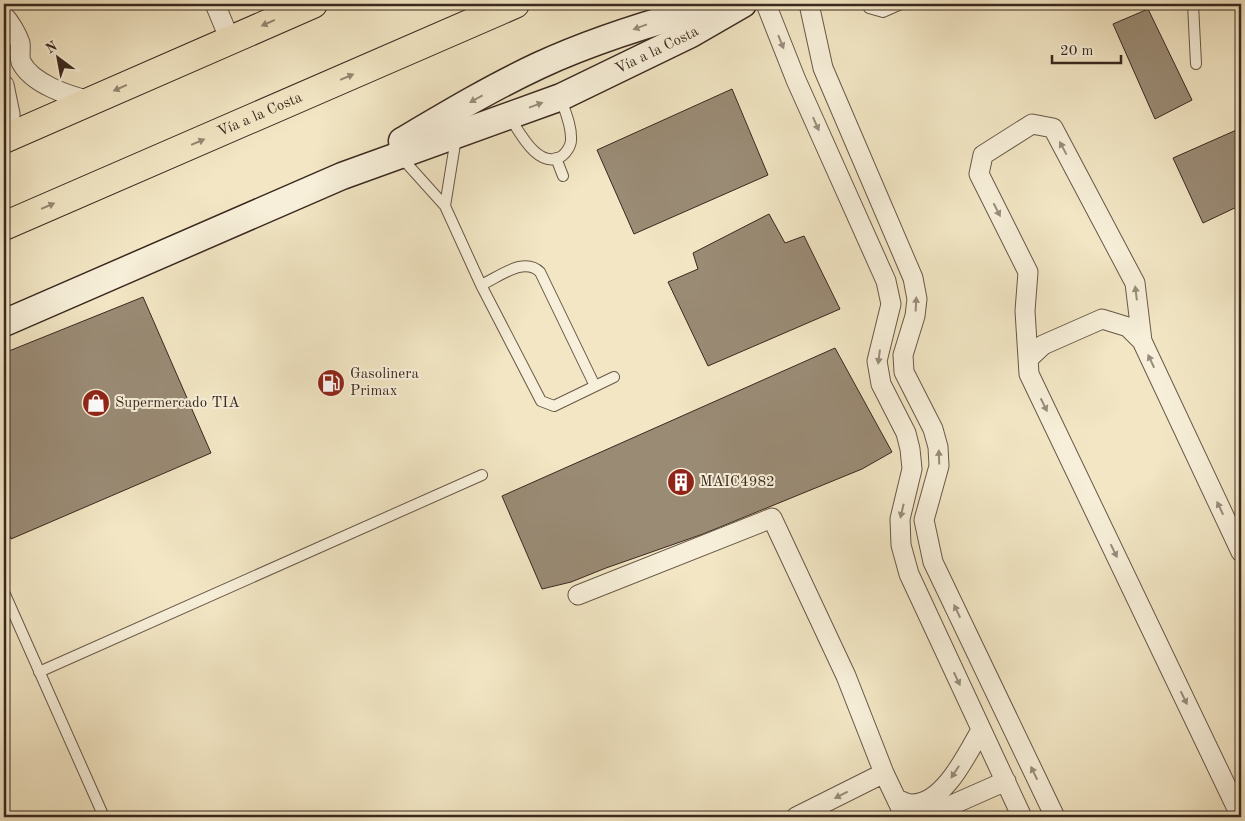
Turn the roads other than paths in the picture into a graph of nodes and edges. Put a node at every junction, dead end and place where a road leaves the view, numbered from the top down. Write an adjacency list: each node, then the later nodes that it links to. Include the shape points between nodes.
1 (215, 4): 13 (street)
2 (313, 4): 13 (highway, one-way to 13)
3 (515, 4): 27 (highway, Vía a la Costa, one-way to 3)
4 (721, 4): 24 (street, Vía a la Costa, one-way to 24, via 665,18 539,66 478,97)
5 (743, 4): 17 (street, Vía a la Costa, via 691,34)
6 (766, 4): 39 (street, one-way to 39, via 796,80 886,281 891,304 877,361 881,384 906,433 912,469 900,519 901,545 908,574)
7 (809, 4): 38 (street, one-way to 7, via 933,562 926,537 924,520 939,466 933,429 904,372 903,355 917,299 913,278 823,68)
8 (867, 4): 9 (lane, via 869,8 883,12)
9 (901, 4)
10 (1193, 4): 15 (lane)
11 (4, 16): 14 (street, via 20,42)
12 (4, 40): 14 (street)
13 (230, 40): 18 (highway, one-way to 18)
14 (21, 62): 18 (street, via 46,85)
15 (1196, 64)
16 (4, 85): 21 (street, via 10,114)
17 (560, 97): 19 (street, Vía a la Costa, one-way to 17); 23 (lane, via 572,140 566,151)
18 (91, 101): 21 (highway)
19 (508, 115): 20 (street, Vía a la Costa); 23 (lane, via 536,153)
20 (457, 134): 22 (street, Vía a la Costa); 26 (lane)
21 (6, 138)
22 (399, 155): 24 (street, Vía a la Costa); 26 (lane)
23 (556, 158): 25 (lane)
24 (342, 176): 29 (street, Vía a la Costa)
25 (563, 176)
26 (445, 206): 28 (lane)
27 (4, 226)
28 (482, 286): 33 (lane, via 541,401 554,406); 33 (lane, via 523,265 534,265)
29 (4, 323)
30 (1142, 341): 31 (street, via 1128,327 1102,318 1043,346); 31 (street, one-way to 31, via 1135,282 1053,128 1032,124 983,155 979,174 1028,272 1025,311); 35 (street, one-way to 30)
31 (1028, 359): 45 (street, one-way to 45, via 1029,374 1036,390)
32 (614, 377): 33 (lane)
33 (595, 386)
34 (482, 476): 40 (lane)
35 (1241, 552)
36 (4, 592): 40 (lane)
37 (578, 595): 42 (street, via 772,518 846,676)
38 (969, 637): 39 (street); 51 (street, one-way to 38)
39 (943, 649): 41 (street, one-way to 41)
40 (40, 672): 46 (lane)
41 (980, 730): 43 (street); 44 (street, one-way to 44, via 948,784 932,797 912,804)
42 (884, 773): 44 (street); 47 (street, one-way to 47)
43 (1006, 781): 49 (street); 50 (street)
44 (897, 800): 48 (street)
45 (1235, 815)
46 (104, 817)
47 (796, 817)
48 (905, 817)
49 (931, 817)
50 (1022, 817)
51 (1055, 817)

